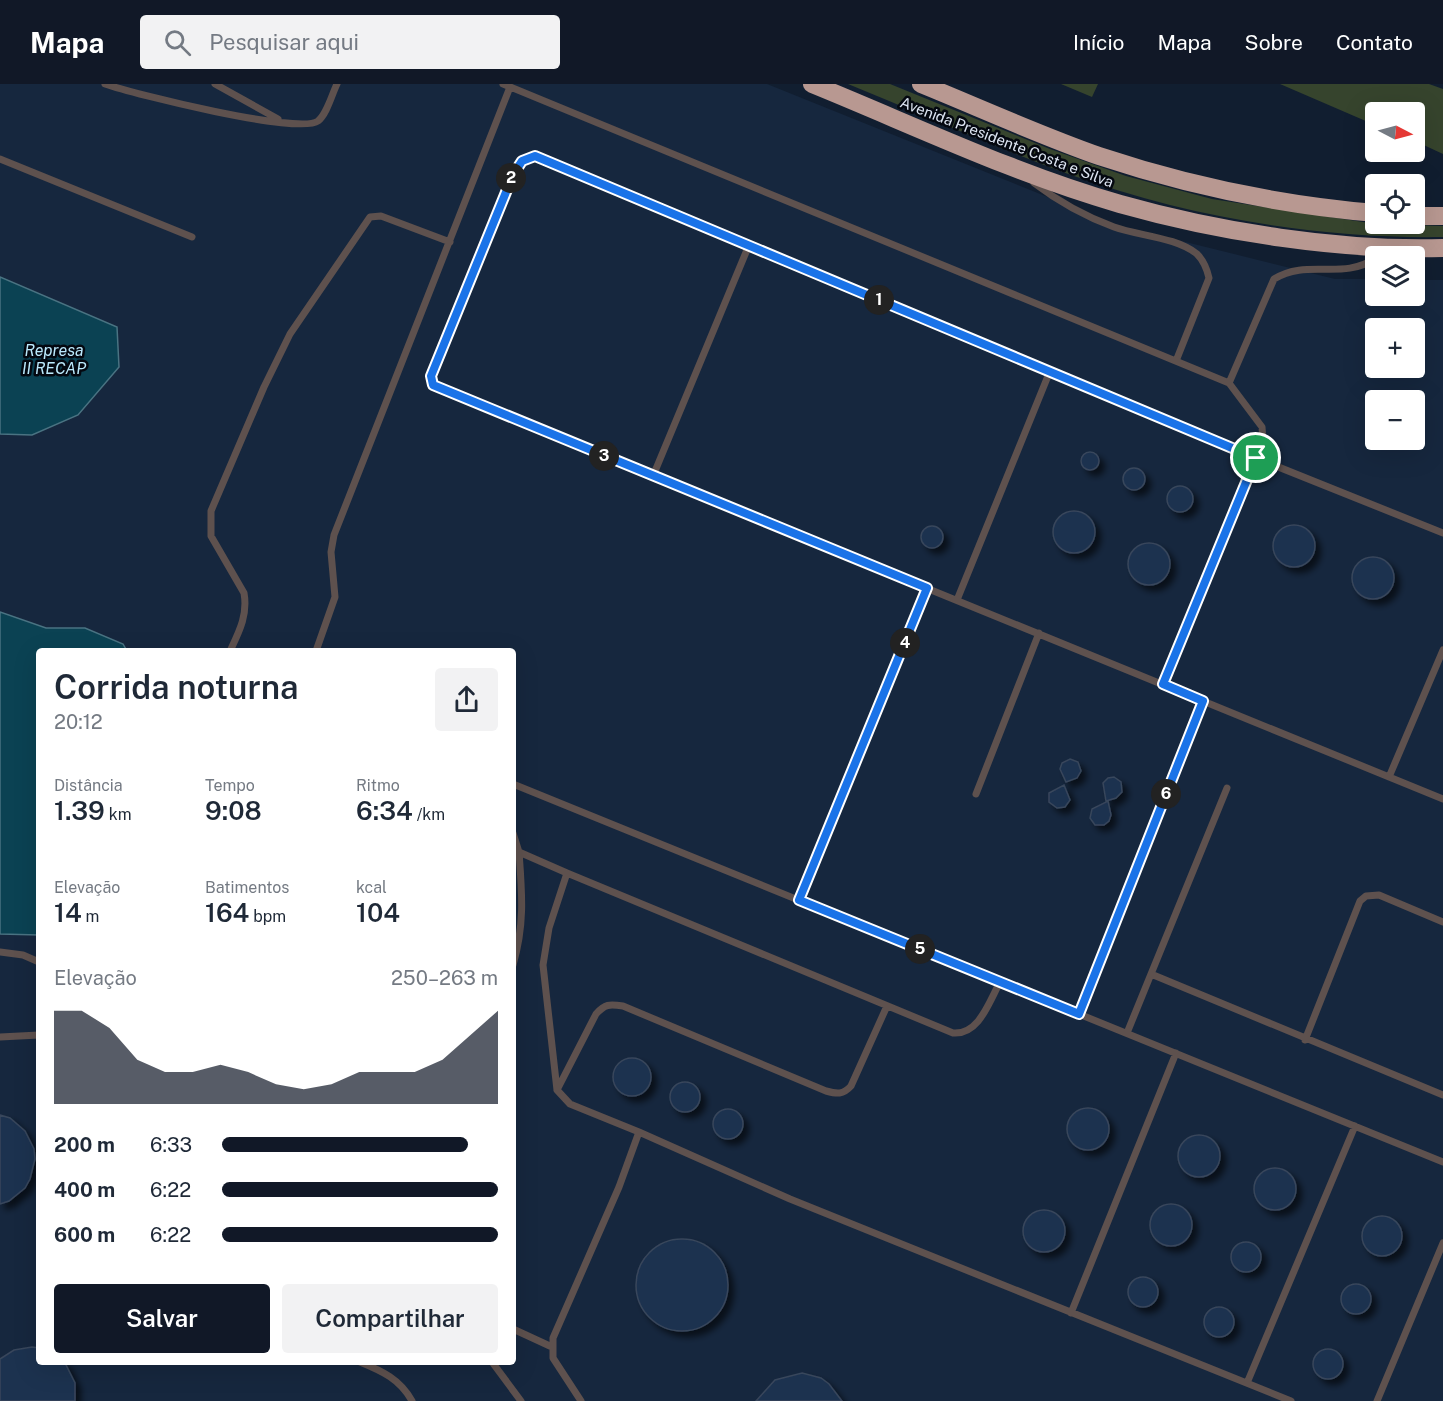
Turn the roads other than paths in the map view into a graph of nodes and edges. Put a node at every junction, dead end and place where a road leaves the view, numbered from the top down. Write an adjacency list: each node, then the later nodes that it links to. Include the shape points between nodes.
1 (105, 84): 7 (lane, via 134,94)
2 (215, 84): 7 (lane)
3 (337, 84): 7 (lane, via 317,122)
4 (812, 84): 9 (highway, Avenida Presidente Costa e Silva)
5 (921, 84): 10 (highway, Avenida Presidente Costa e Silva, via 1096,155 1170,177 1245,196)
6 (507, 86): 14 (lane); 18 (lane)
7 (285, 123)
8 (0, 159): 13 (lane)
9 (1010, 165): 16 (highway, Avenida Presidente Costa e Silva, via 1156,213); 18 (lane, via 1065,206 1114,228 1176,244 1197,254 1209,278)
10 (1365, 212)
11 (1425, 216): 12 (highway)
12 (1443, 216)
13 (192, 237)
14 (450, 242): 27 (lane, via 381,216 369,217 290,334 211,511 211,536 246,603 246,613); 28 (lane, via 334,535 334,597)
15 (749, 245): 19 (lane); 22 (lane); 22 (lane, via 542,157 528,157 513,175 430,381 439,389)
16 (1365, 251)
17 (1365, 263): 20 (lane, via 1353,270 1293,270 1274,279)
18 (1176, 361): 20 (lane)
19 (1050, 371): 21 (lane); 25 (lane)
20 (1229, 383): 21 (lane, via 1262,427 1263,440)
21 (1256, 458): 23 (lane); 30 (lane)
22 (653, 476): 24 (lane)
23 (1443, 533)
24 (927, 588): 25 (lane); 40 (lane)
25 (957, 600): 26 (lane)
26 (1039, 633): 30 (lane); 35 (lane)
27 (231, 648)
28 (317, 648)
29 (1443, 650): 32 (lane)
30 (1163, 684): 31 (lane)
31 (1203, 701): 32 (lane); 48 (lane)
32 (1389, 777): 36 (lane)
33 (516, 785): 40 (lane)
34 (1227, 788): 45 (lane)
35 (976, 794)
36 (1443, 799)
37 (516, 842): 38 (lane)
38 (519, 852): 39 (lane); 43 (lane, via 524,909)
39 (567, 873): 47 (lane); 54 (lane, via 544,957)
40 (799, 900): 46 (lane)
41 (1443, 922): 52 (lane, via 1379,895 1360,901)
42 (0, 952): 44 (lane)
43 (516, 954)
44 (36, 961)
45 (1151, 974): 49 (lane); 52 (lane)
46 (1000, 982): 47 (lane, via 975,1027 962,1034 953,1034); 48 (lane)
47 (887, 1006): 54 (lane, via 845,1093 826,1091 623,1006 610,1004 596,1014)
48 (1079, 1014): 49 (lane)
49 (1127, 1034): 53 (lane)
50 (36, 1035): 51 (lane)
51 (0, 1037)
52 (1305, 1040): 55 (lane)
53 (1176, 1053): 56 (lane); 60 (lane)
54 (557, 1090): 57 (lane, via 570,1104)
55 (1443, 1095)
56 (1355, 1126): 58 (lane); 65 (lane)
57 (639, 1132): 60 (lane); 62 (lane, via 562,1313)
58 (1443, 1162)
59 (1443, 1243): 70 (lane)
60 (1071, 1313): 65 (lane)
61 (516, 1330): 62 (lane)
62 (552, 1347): 68 (lane, via 553,1358)
63 (368, 1365): 66 (lane, via 399,1382)
64 (494, 1365): 67 (lane)
65 (1247, 1383): 69 (lane)
66 (412, 1401)
67 (521, 1401)
68 (580, 1401)
69 (1291, 1401)
70 (1377, 1401)

